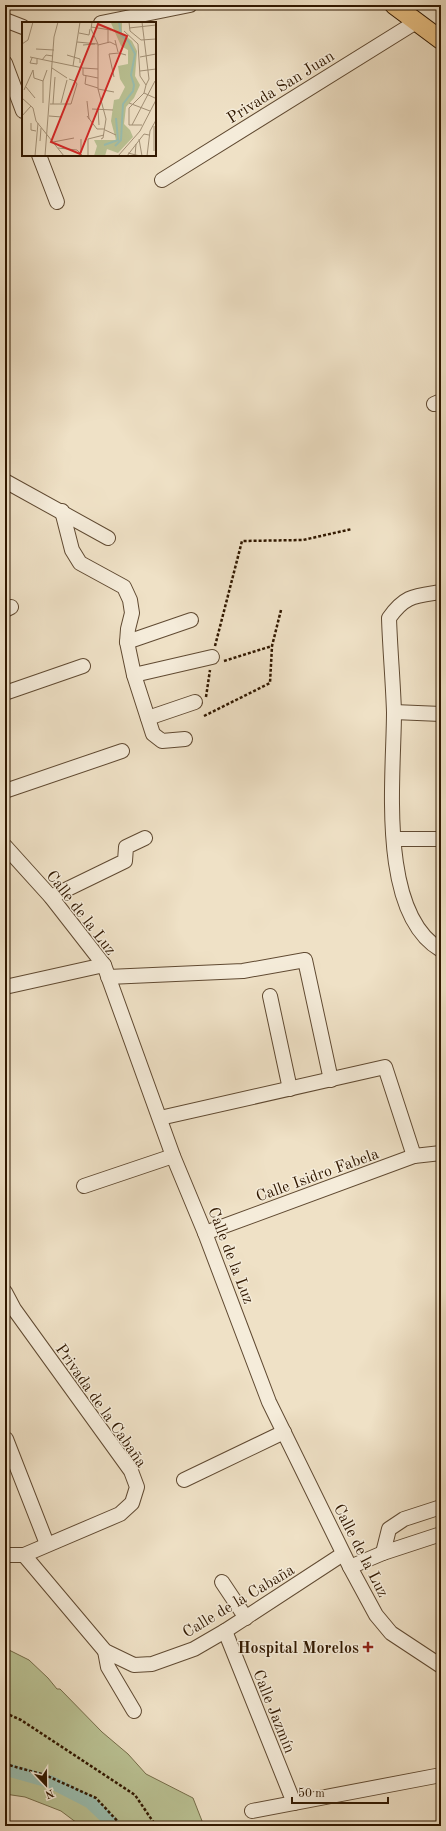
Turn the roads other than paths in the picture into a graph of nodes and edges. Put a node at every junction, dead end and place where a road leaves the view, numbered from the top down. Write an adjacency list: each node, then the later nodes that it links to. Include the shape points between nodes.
1 (190, 5): 4 (street)
2 (394, 5): 5 (main road)
3 (5, 20): 6 (street)
4 (106, 22)
5 (416, 22): 7 (main road); 11 (street, Privada San Juan)
6 (22, 27)
7 (441, 40)
8 (5, 63): 9 (street)
9 (22, 108)
10 (39, 156): 12 (street)
11 (162, 180)
12 (57, 202)
13 (5, 481): 14 (street)
14 (62, 511): 15 (street); 18 (street, via 72,550 80,563 124,587 132,613)
15 (108, 538)
16 (441, 592): 24 (street, via 410,597 398,605 389,618)
17 (191, 620): 18 (street)
18 (127, 642): 21 (street)
19 (211, 661): 21 (street)
20 (83, 666): 22 (street)
21 (134, 675): 26 (street)
22 (5, 693)
23 (202, 704): 26 (street)
24 (394, 712): 25 (street); 31 (street, via 391,796)
25 (441, 714)
26 (148, 718): 27 (street, via 157,739)
27 (185, 739)
28 (122, 751): 29 (street)
29 (5, 790)
30 (145, 838): 34 (street, via 126,847 125,861)
31 (394, 839): 32 (street); 35 (street, via 395,857 409,912 422,934)
32 (441, 840)
33 (5, 846): 34 (street, Calle de la Luz)
34 (51, 897): 36 (street, Calle de la Luz)
35 (441, 950)
36 (106, 971): 37 (street); 39 (street, via 243,971 304,960); 41 (street, Calle de la Luz)
37 (5, 987)
38 (270, 996): 40 (street)
39 (331, 1080): 40 (street); 44 (street, via 385,1067)
40 (290, 1089): 41 (street)
41 (160, 1118): 43 (street, Calle de la Luz)
42 (441, 1153): 44 (street, Calle Isidro Fabela)
43 (173, 1156): 45 (street); 46 (street, Calle de la Luz)
44 (414, 1156): 46 (street, Calle Isidro Fabela)
45 (84, 1186)
46 (205, 1233): 48 (street, Calle de la Luz)
47 (5, 1292): 53 (street, Privada de la Cabaña, via 14,1309 131,1472 137,1487 132,1503 120,1514)
48 (284, 1432): 50 (street); 55 (street, Calle de la Luz)
49 (6, 1439): 53 (street)
50 (184, 1480)
51 (441, 1507): 54 (street, via 404,1519 390,1529)
52 (441, 1534): 54 (street)
53 (47, 1544): 57 (street, Privada de la Cabaña)
54 (383, 1553): 58 (street)
55 (343, 1554): 58 (street, Calle de la Luz); 60 (street, Calle de la Cabaña)
56 (5, 1555): 57 (street, Privada de la Cabaña)
57 (24, 1555): 62 (street, Calle de la Cabaña)
58 (350, 1567): 63 (street, Calle de la Luz, via 376,1615 391,1633)
59 (222, 1582): 60 (street)
60 (246, 1618): 61 (street, Calle de la Cabaña)
61 (225, 1631): 62 (street, Calle de la Cabaña, via 194,1649 152,1664 134,1665); 66 (street, Calle Jazmín)
62 (104, 1651): 64 (street, via 108,1667)
63 (441, 1666)
64 (134, 1711)
65 (441, 1775): 66 (street)
66 (294, 1803): 67 (street)
67 (252, 1811)

